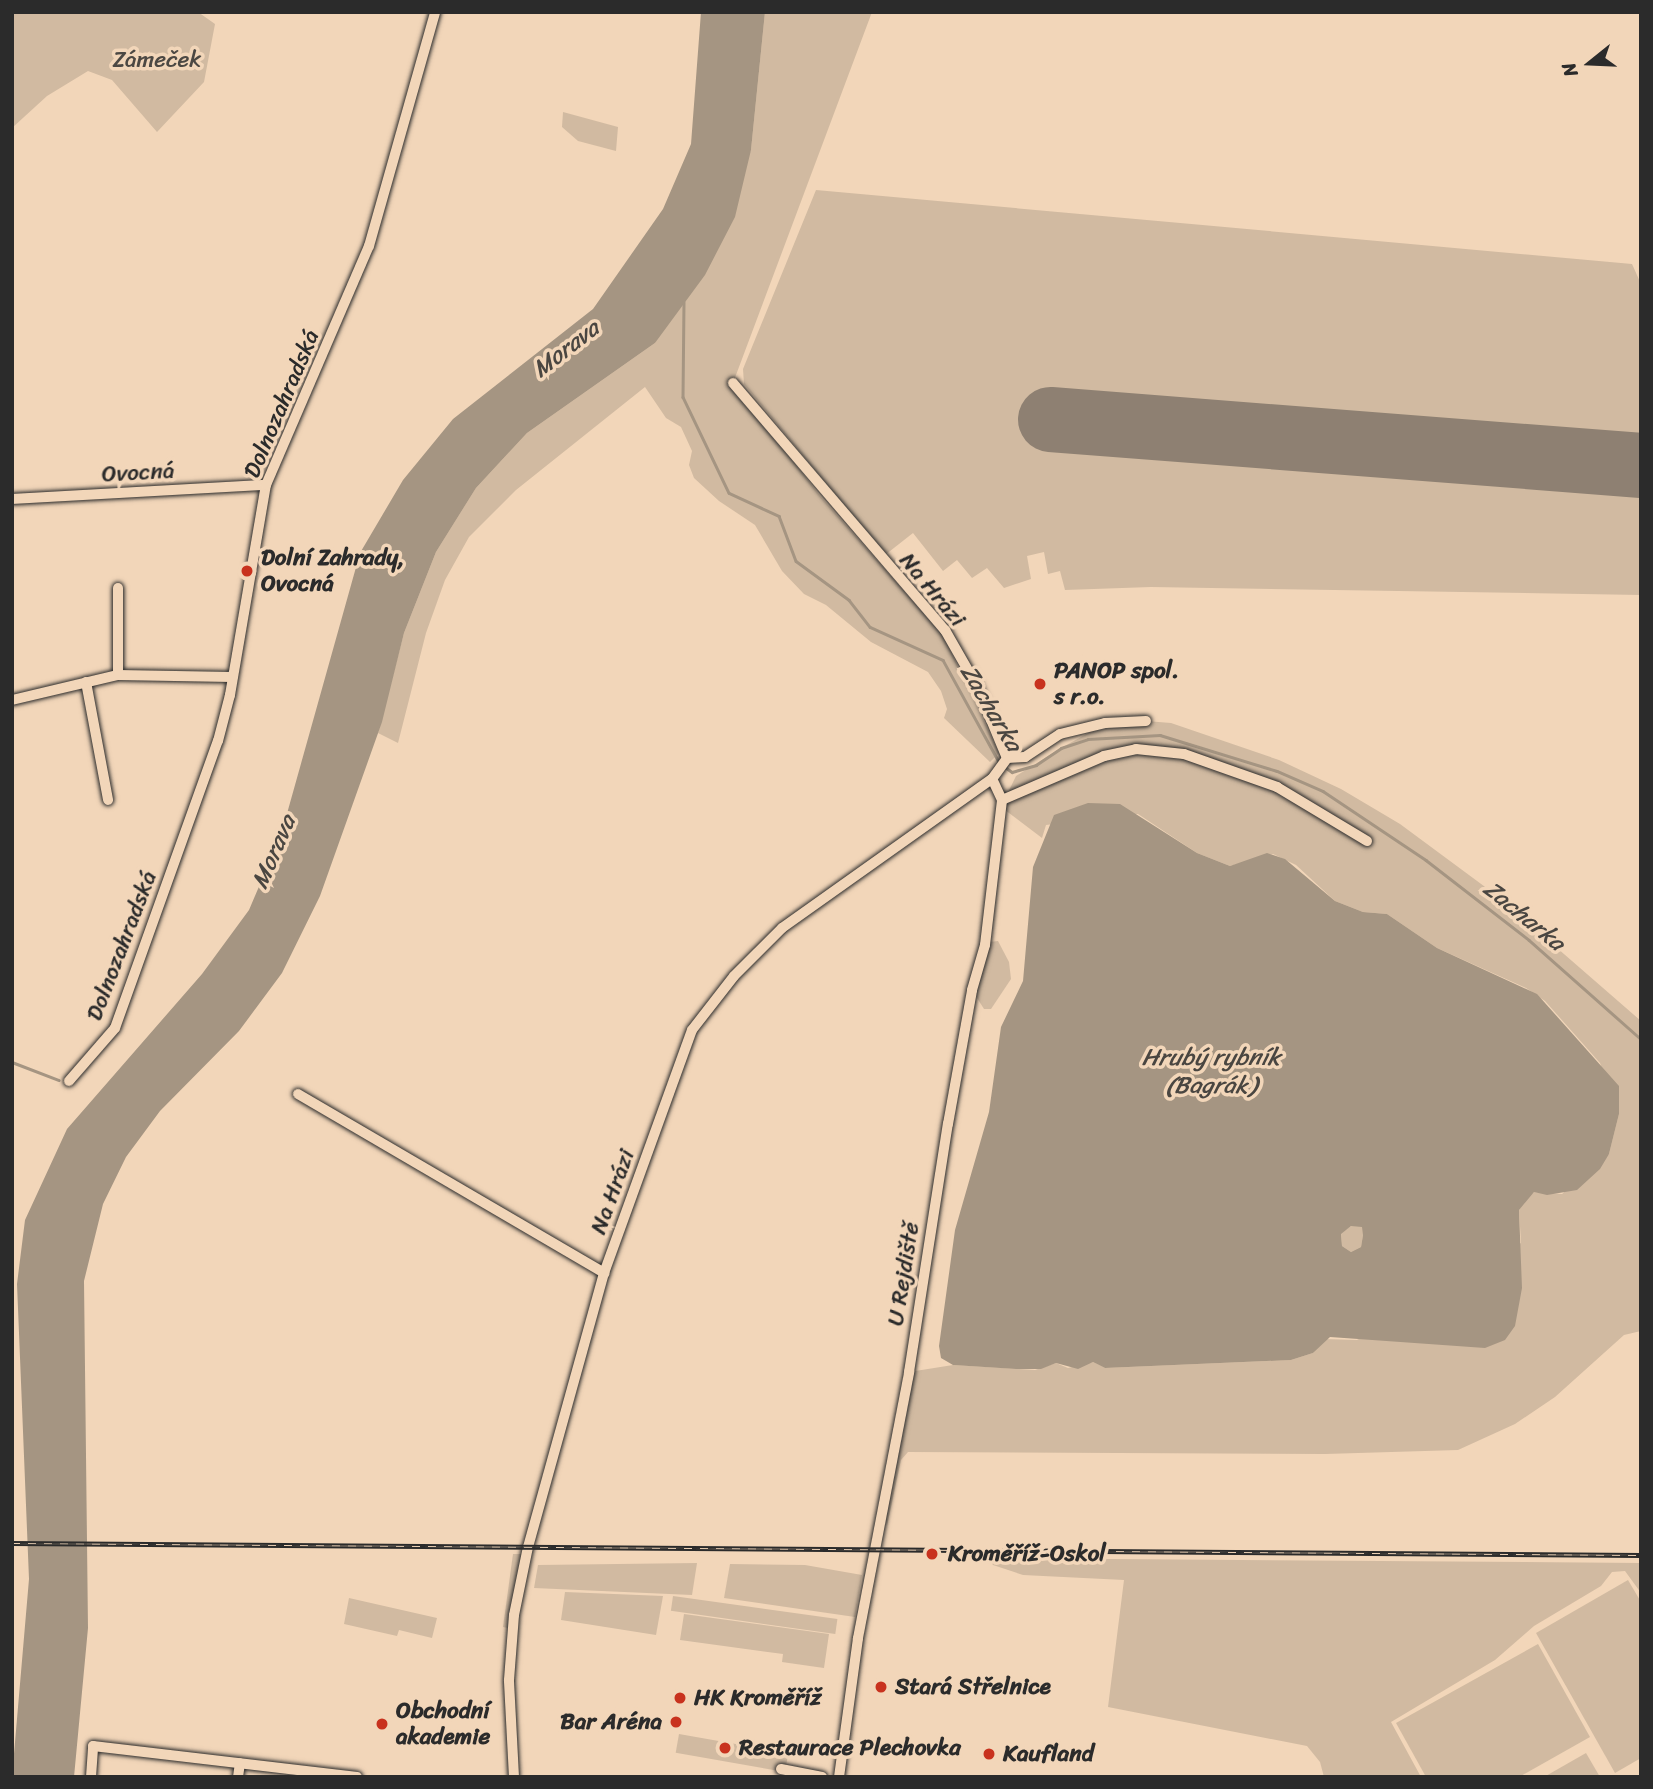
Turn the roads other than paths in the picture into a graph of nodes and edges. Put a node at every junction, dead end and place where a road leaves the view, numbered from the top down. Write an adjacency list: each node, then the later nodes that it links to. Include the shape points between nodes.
1 (435, 12): 3 (street, Dolnozahradská, via 369,246)
2 (733, 383): 11 (street, Na Hrázi, via 945,630 977,686)
3 (266, 485): 4 (street, Ovocná); 7 (street, Dolnozahradská)
4 (12, 499)
5 (118, 588): 6 (street)
6 (118, 675): 7 (street); 8 (street)
7 (232, 677): 16 (street, Dolnozahradská, via 218,741 116,1028)
8 (86, 682): 9 (street); 13 (street)
9 (12, 700)
10 (1146, 721): 11 (street, via 1105,723 1060,734 1025,757)
11 (1006, 760): 12 (street, Na Hrázi)
12 (994, 776): 14 (street); 18 (street, Na Hrázi, via 782,928 717,998 692,1030)
13 (108, 800)
14 (1002, 800): 15 (street, via 1104,755 1136,749 1184,754 1277,787); 26 (street, U Rejdiště, via 985,945 972,990 948,1124 909,1372 858,1638)
15 (1367, 841)
16 (69, 1081)
17 (298, 1094): 18 (street)
18 (604, 1273): 24 (street, Na Hrázi, via 528,1547 514,1615 509,1680)
19 (240, 1763): 21 (street, via 93,1746); 22 (street); 23 (street)
20 (781, 1769): 25 (street)
21 (90, 1777)
22 (238, 1777)
23 (357, 1777)
24 (514, 1777)
25 (822, 1777)
26 (839, 1777)

